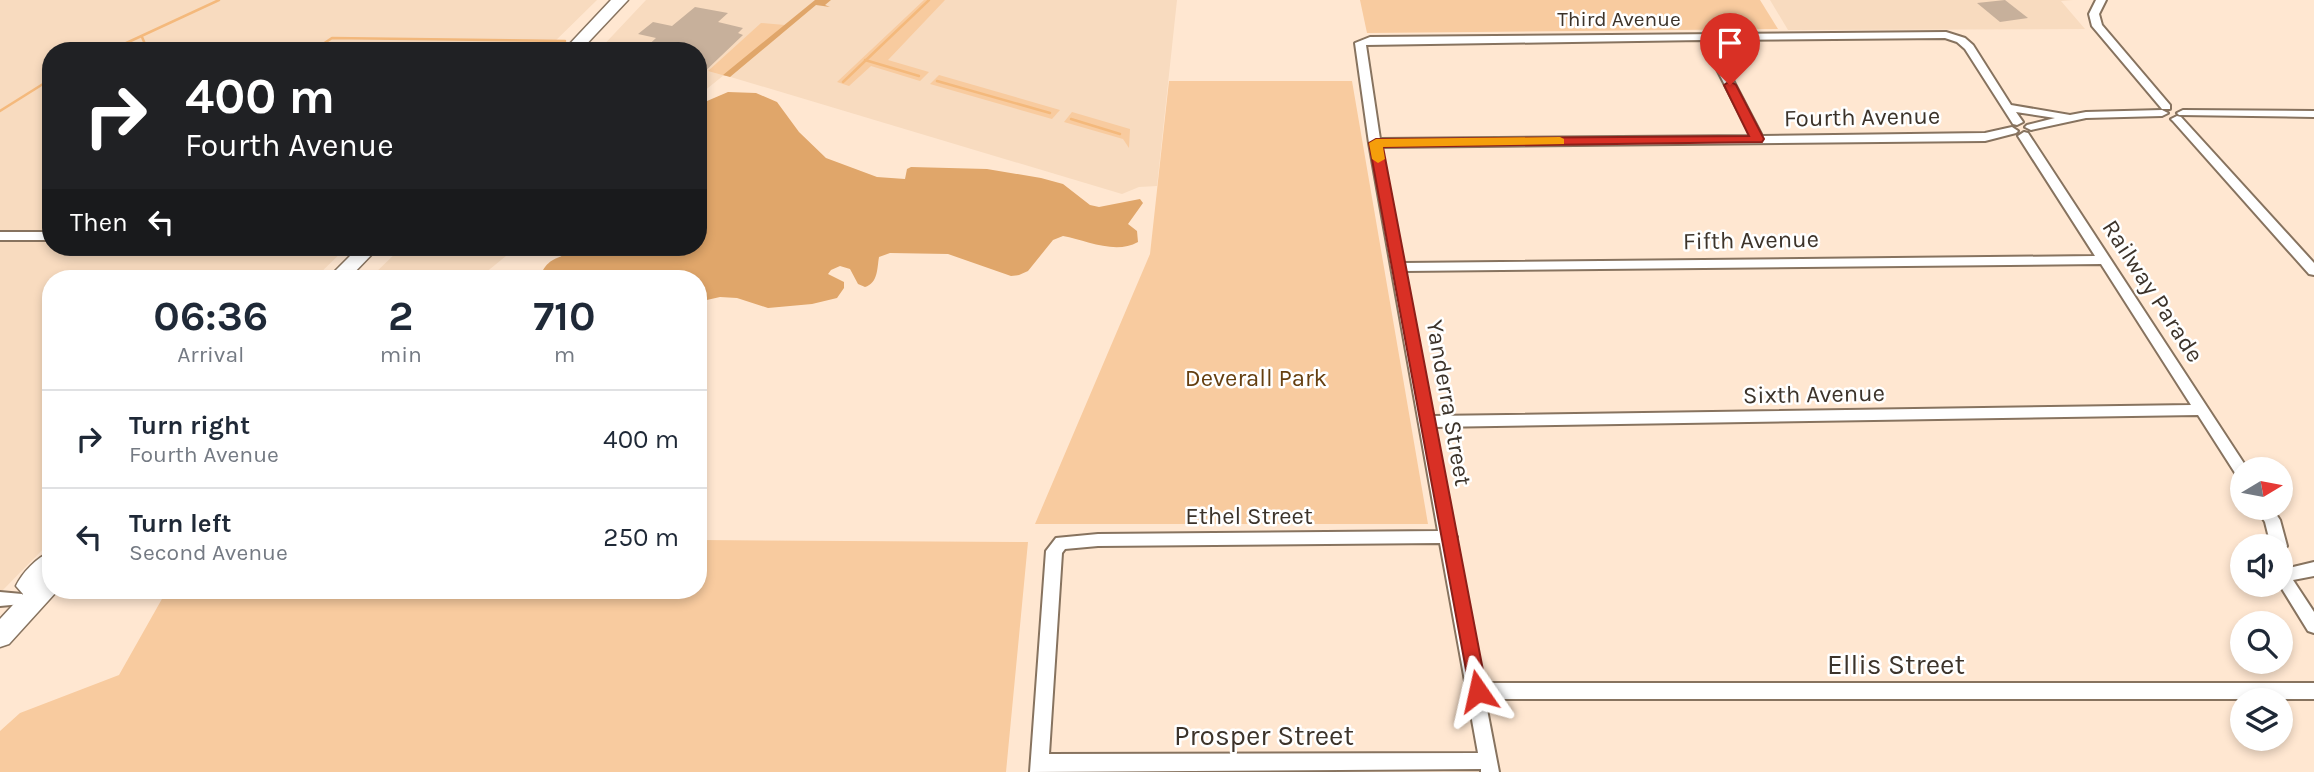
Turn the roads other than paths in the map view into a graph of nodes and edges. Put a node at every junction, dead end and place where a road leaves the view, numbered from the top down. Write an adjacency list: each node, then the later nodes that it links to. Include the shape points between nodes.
1 (620, 0): 6 (highway)
2 (631, 0): 7 (highway)
3 (2101, 0): 10 (street, via 2094,14 2097,26)
4 (1706, 38): 5 (street, Third Avenue, via 1943,35); 8 (street, Third Avenue); 15 (street)
5 (1961, 40): 9 (street, Railway Parade)
6 (580, 42)
7 (592, 42)
8 (1360, 43): 16 (street, Yanderra Street)
9 (2007, 107): 13 (street); 14 (street, Railway Parade)
10 (2164, 110): 12 (street); 13 (street)
11 (2314, 114): 12 (street)
12 (2180, 116): 25 (street)
13 (2067, 118): 14 (street, Fourth Avenue)
14 (2021, 129): 15 (street, Fourth Avenue, via 1985,137); 21 (street, Railway Parade)
15 (1758, 139): 16 (street, Fourth Avenue)
16 (1376, 143): 22 (street, Yanderra Street)
17 (0, 236): 18 (street)
18 (42, 236)
19 (361, 256): 23 (highway)
20 (376, 256): 24 (highway)
21 (2104, 260): 22 (street, Fifth Avenue); 26 (street, Railway Parade)
22 (1400, 267): 27 (street, Yanderra Street)
23 (346, 270)
24 (362, 270)
25 (2314, 271)
26 (2202, 410): 27 (street, Sixth Avenue); 28 (street, Railway Parade)
27 (1427, 422): 29 (street, Yanderra Street)
28 (2232, 457)
29 (1449, 537): 38 (street, Yanderra Street); 41 (street, Ethel Street, via 1061,543 1054,551)
30 (2314, 569): 32 (street)
31 (42, 570): 35 (highway)
32 (2293, 574)
33 (42, 591): 37 (highway)
34 (2293, 593): 36 (street)
35 (5, 605)
36 (2314, 626)
37 (0, 636)
38 (1478, 691): 39 (street, Ellis Street); 40 (street, Yanderra Street)
39 (2314, 691)
40 (1489, 766): 41 (street, Prosper Street)
41 (1039, 767)

